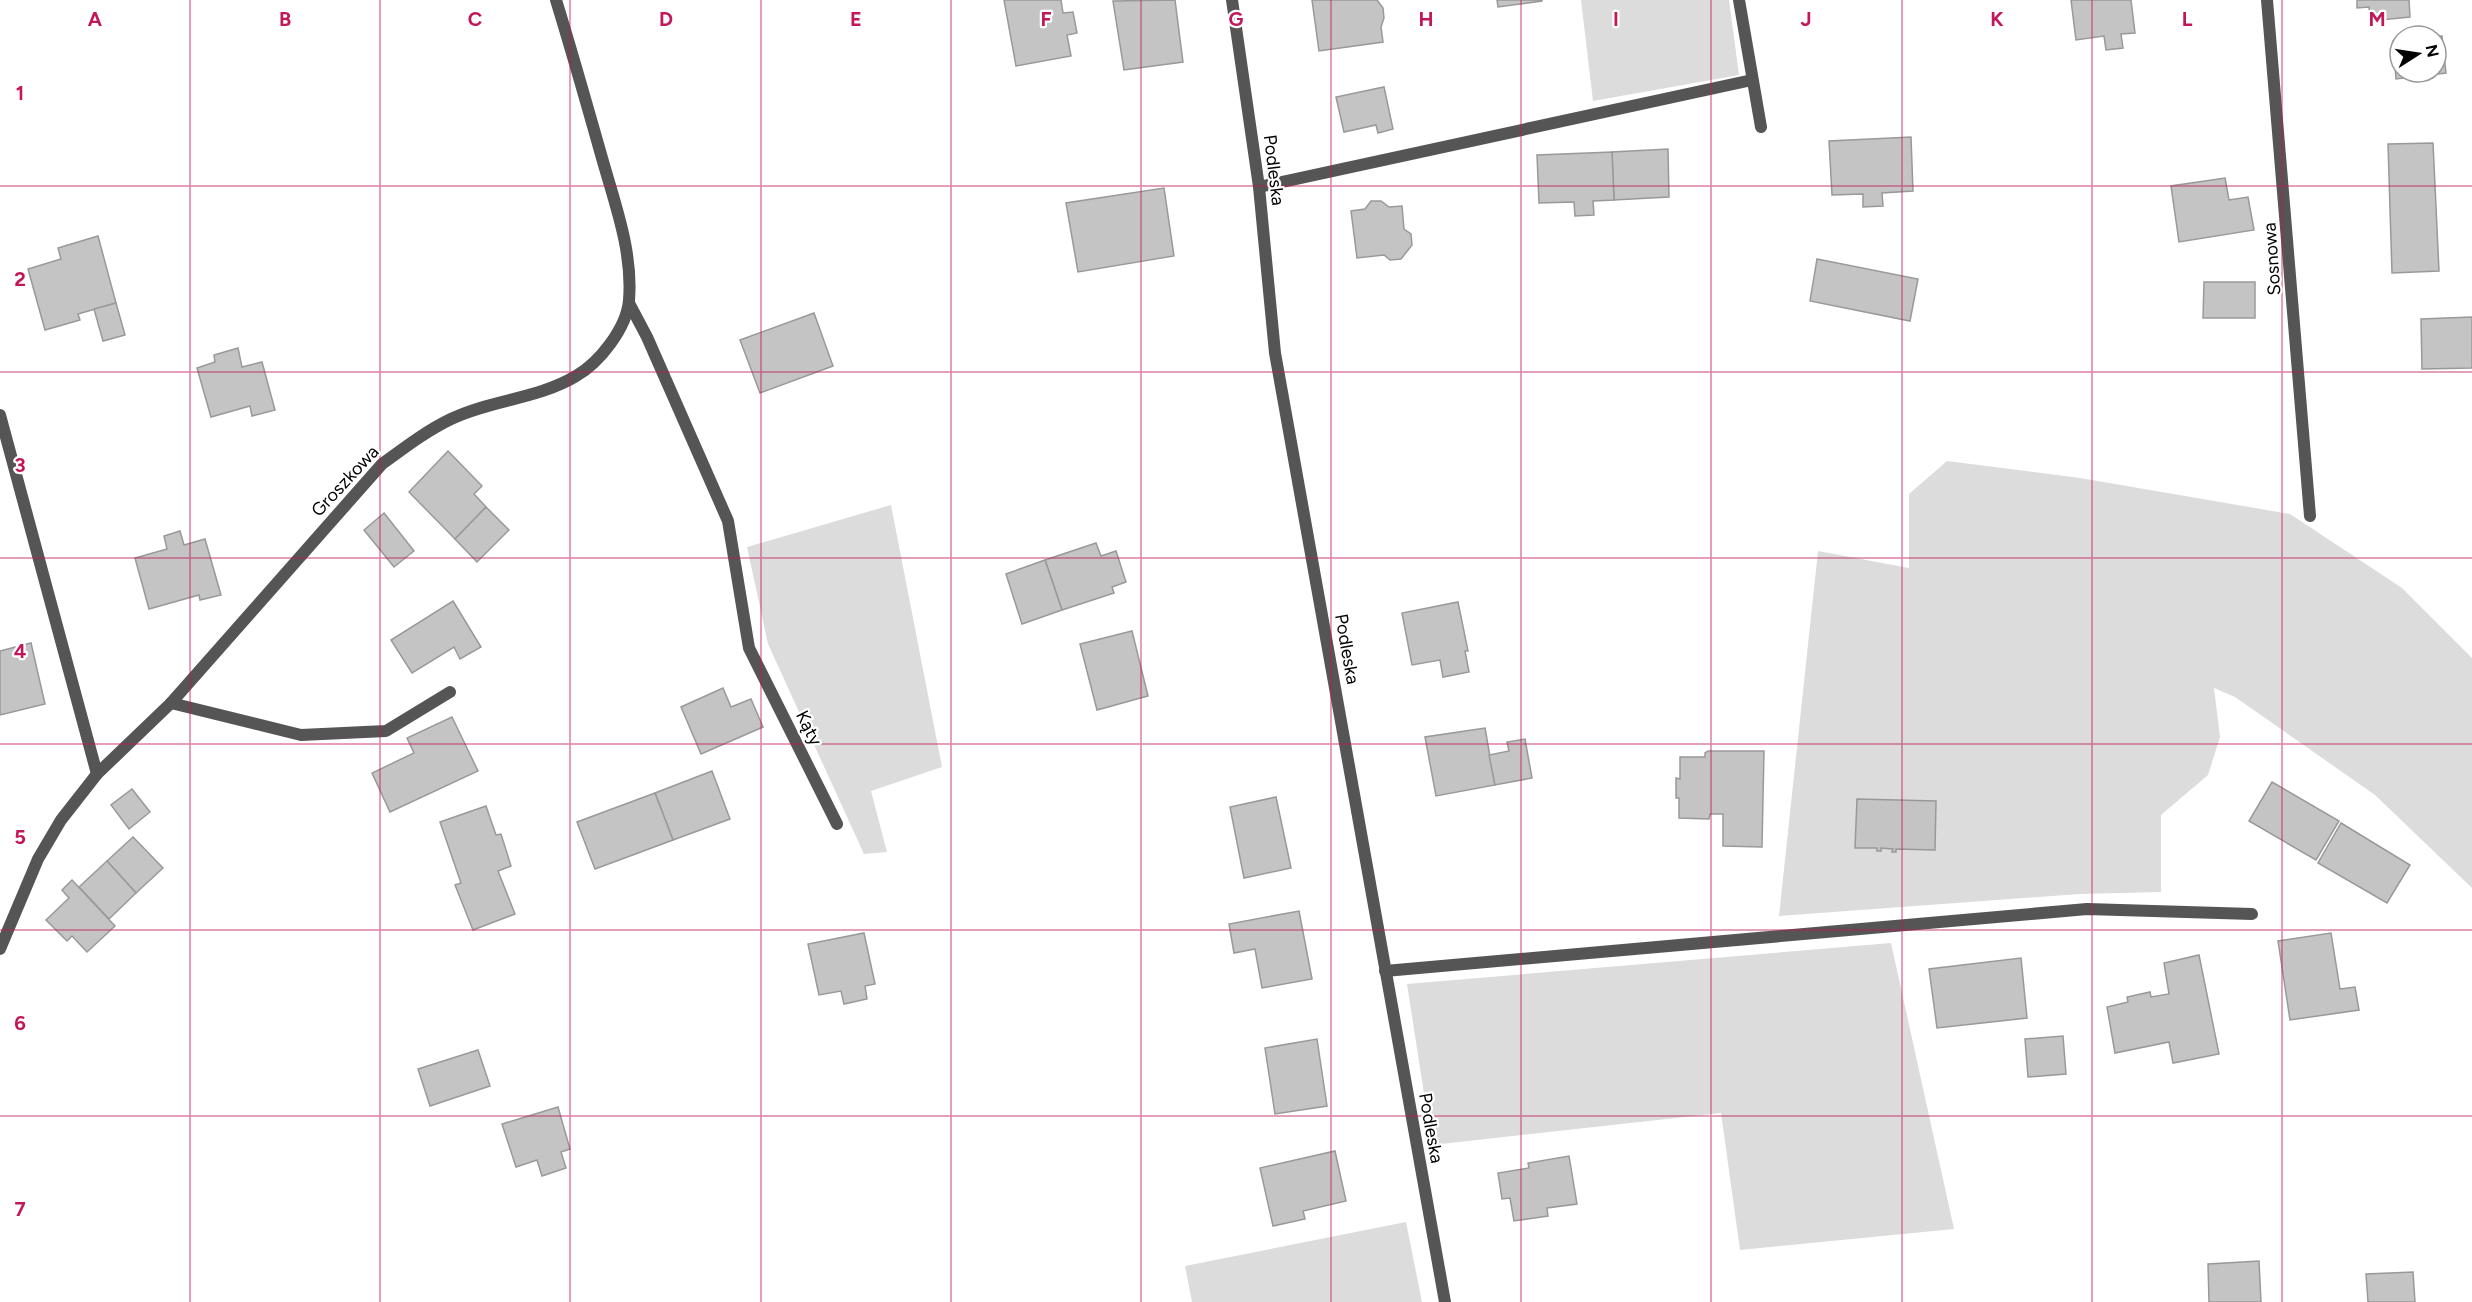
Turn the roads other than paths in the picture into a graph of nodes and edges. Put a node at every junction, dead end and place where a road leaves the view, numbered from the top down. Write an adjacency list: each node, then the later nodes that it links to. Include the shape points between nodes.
1 (556, 0): 8 (street, Groszkowa, via 619,219 629,262)
2 (1232, 0): 7 (street, Podleska)
3 (1739, 0): 5 (street)
4 (2268, 0): 10 (street, Sosnowa)
5 (1752, 80): 6 (street); 7 (street)
6 (1761, 127)
7 (1259, 187): 17 (street, Podleska, via 1275,353)
8 (629, 303): 12 (street, Groszkowa, via 600,359 576,377 452,418 382,464); 14 (street, Kąty, via 728,521 748,648)
9 (0, 415): 13 (street)
10 (2310, 516)
11 (450, 692): 12 (street, via 386,730 302,735)
12 (171, 703): 13 (street, Groszkowa)
13 (96, 774): 16 (street, Groszkowa, via 38,859)
14 (837, 824)
15 (2252, 914): 17 (street, via 2087,909)
16 (0, 949)
17 (1385, 972): 18 (street, Podleska)
18 (1445, 1302)

